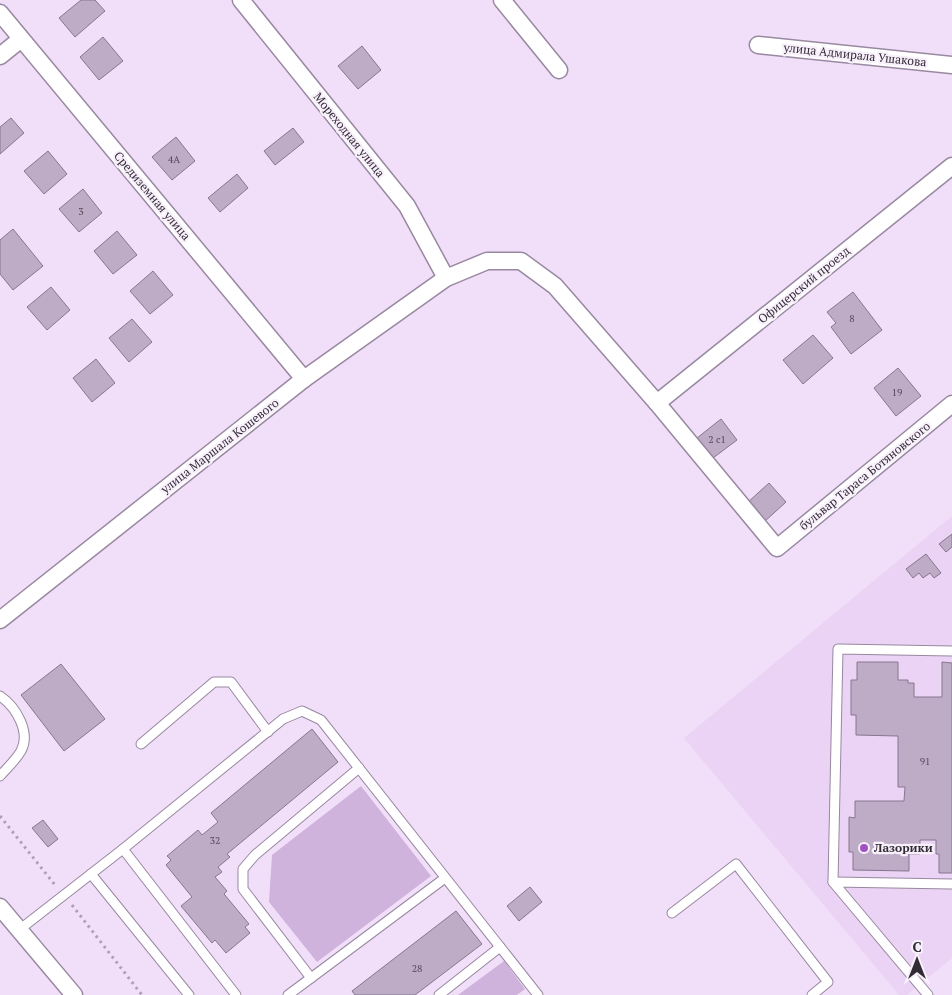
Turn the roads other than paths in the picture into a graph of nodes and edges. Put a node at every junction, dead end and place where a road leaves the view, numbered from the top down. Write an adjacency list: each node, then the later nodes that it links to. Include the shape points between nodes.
1 (241, 0): 10 (street, Мореходная улица, via 407,206)
2 (502, 0): 8 (street)
3 (0, 14): 4 (street, Средиземная улица)
4 (21, 38): 6 (street); 11 (street, Средиземная улица)
5 (758, 45): 7 (street, улица Адмирала Ушакова)
6 (0, 56)
7 (952, 65)
8 (559, 70)
9 (952, 166): 12 (street, Офицерский проезд)
10 (446, 278): 11 (street, улица Маршала Кошевого); 12 (street, улица Маршала Кошевого, via 487,261 522,261 555,286)
11 (304, 379): 15 (street, улица Маршала Кошевого)
12 (657, 403): 14 (street, улица Маршала Кошевого)
13 (952, 404): 14 (street, бульвар Тараса Ботяновского)
14 (777, 548)
15 (0, 620)
16 (952, 652): 25 (lane, via 838,649)
17 (0, 696): 21 (lane, via 15,712 24,737 22,749)
18 (268, 732): 19 (lane, via 231,682 214,682); 20 (lane, via 283,719 302,711 321,720); 22 (lane)
19 (141, 744)
20 (359, 768): 24 (lane); 31 (lane, via 255,855 243,869 243,889)
21 (0, 776)
22 (123, 849): 23 (lane); 34 (lane)
23 (91, 874): 29 (lane); 33 (lane)
24 (445, 878): 30 (lane); 31 (lane)
25 (833, 882): 26 (lane); 39 (lane)
26 (952, 884)
27 (0, 907): 29 (street)
28 (672, 913): 38 (lane, via 736,864 828,982)
29 (19, 930): 32 (street)
30 (500, 947): 36 (lane); 37 (lane)
31 (311, 978): 35 (lane)
32 (74, 995)
33 (189, 995)
34 (236, 995)
35 (288, 995)
36 (439, 995)
37 (538, 995)
38 (812, 995)
39 (928, 995)

